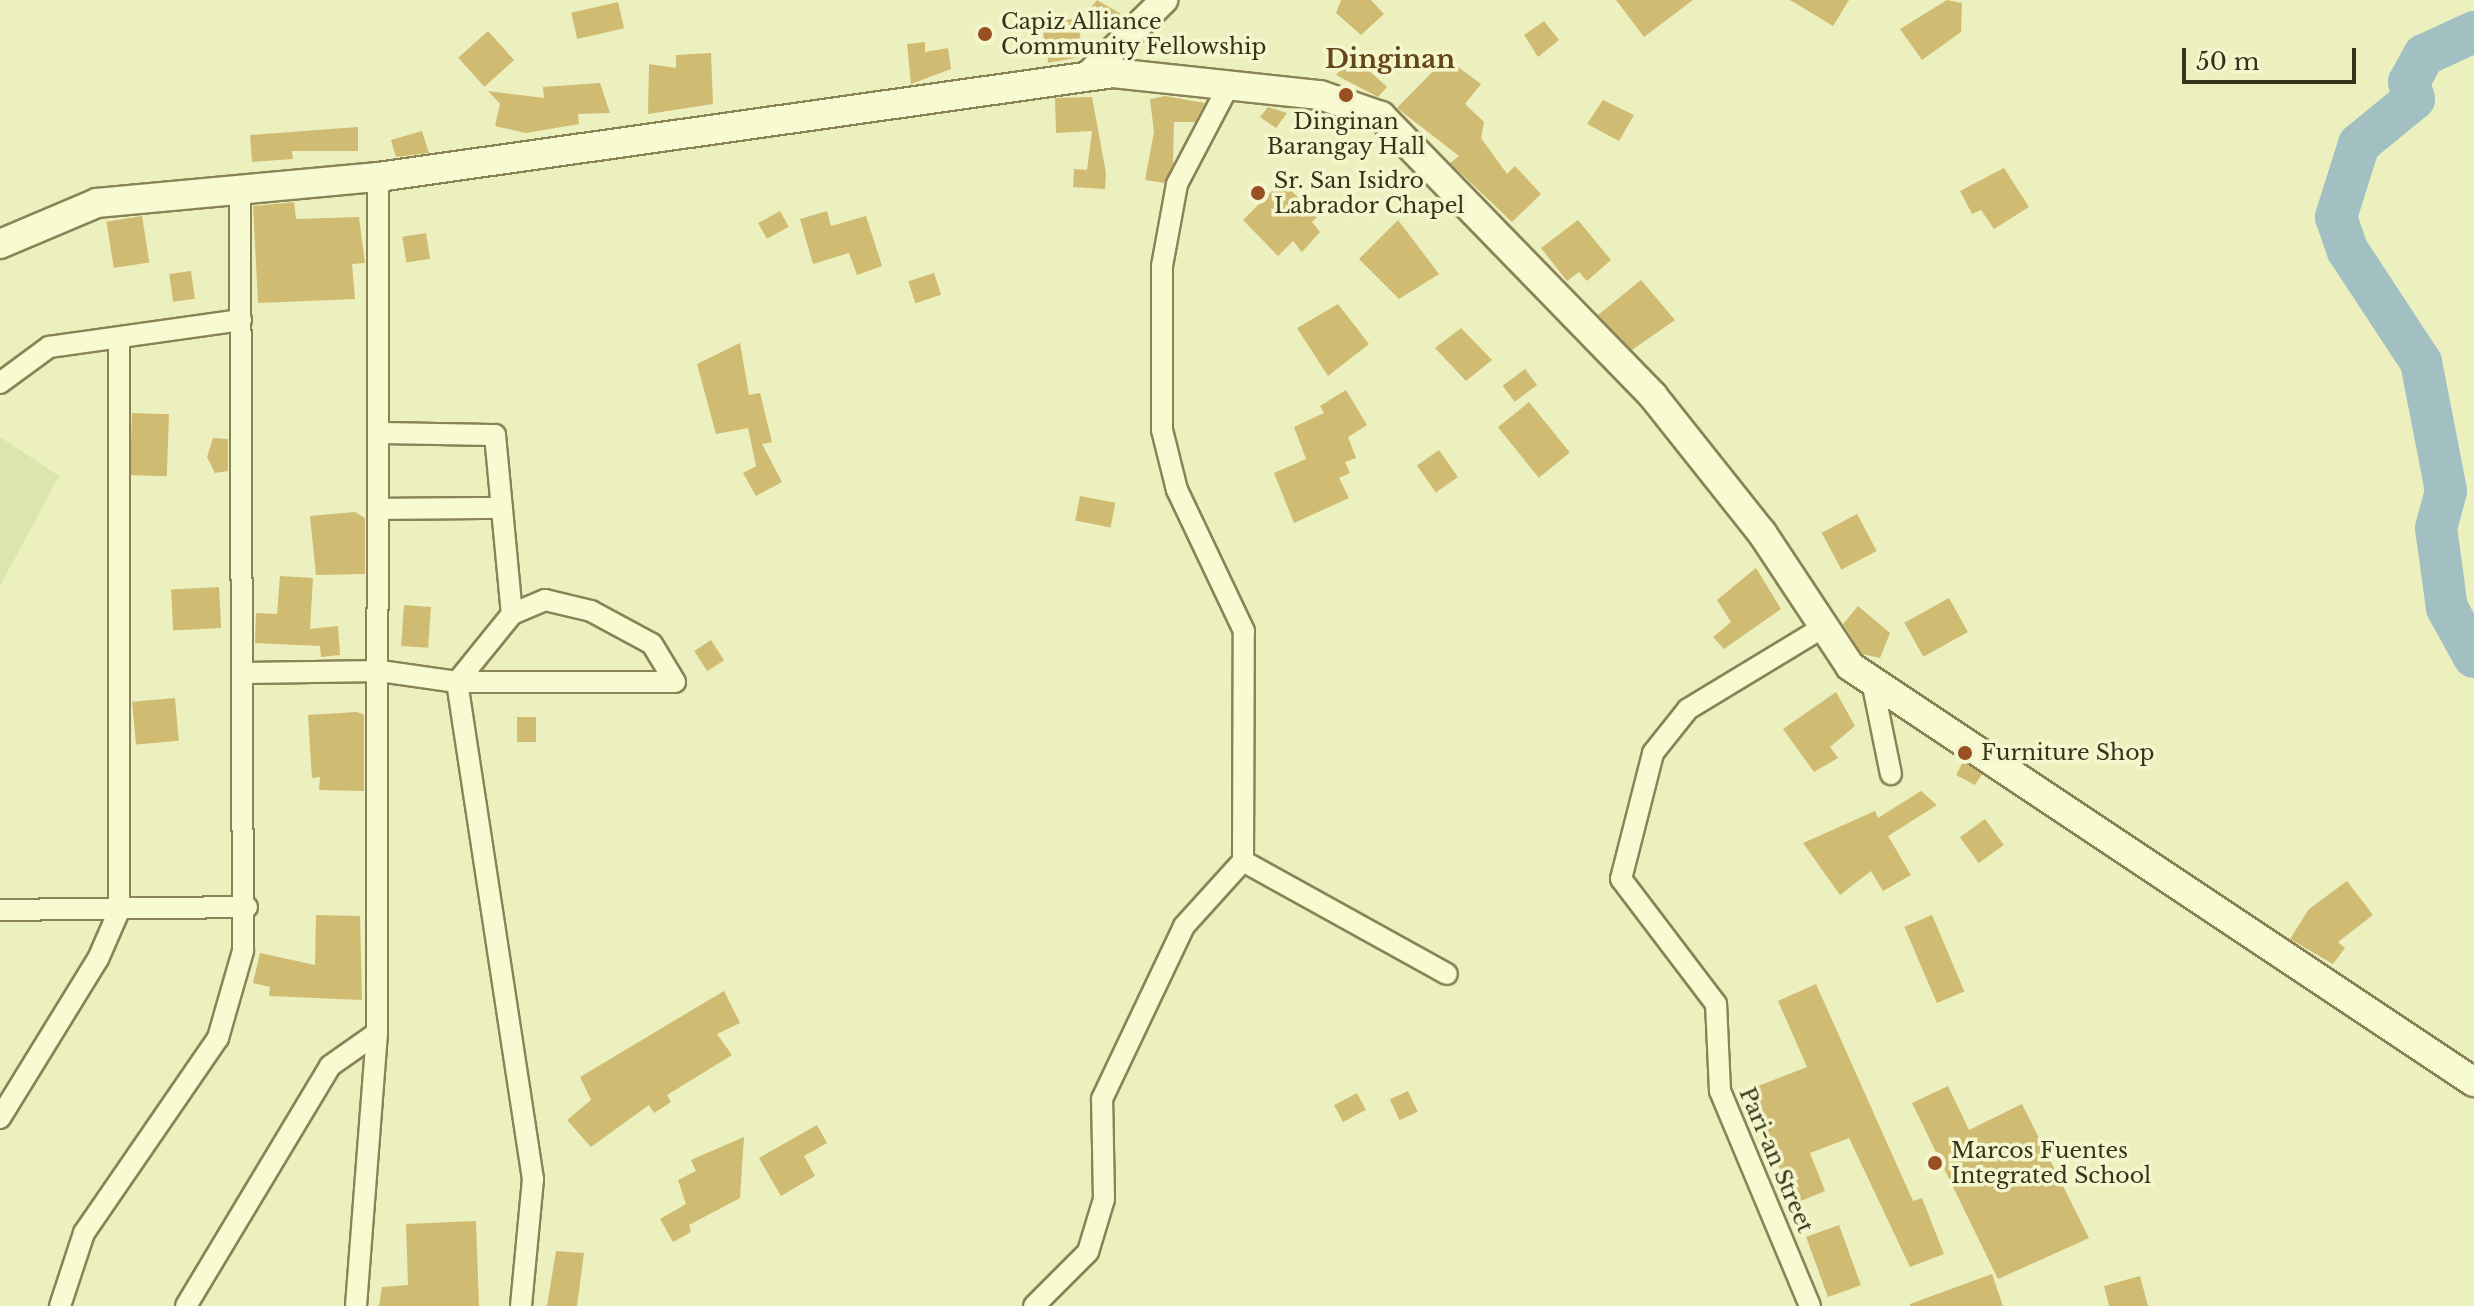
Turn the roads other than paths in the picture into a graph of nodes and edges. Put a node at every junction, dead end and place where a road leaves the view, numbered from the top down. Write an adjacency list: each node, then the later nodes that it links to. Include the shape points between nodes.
1 (1164, 0): 2 (street)
2 (1086, 77): 3 (main road); 4 (main road)
3 (1230, 83): 14 (main road, via 1320,95 1381,116 1653,396); 20 (street, via 1177,184 1162,266 1162,430 1177,490 1244,631)
4 (378, 177): 5 (main road); 10 (street)
5 (240, 189): 6 (main road, via 97,203); 7 (street)
6 (0, 244)
7 (241, 320): 8 (street); 16 (street)
8 (119, 339): 9 (street, via 49,347); 23 (street)
9 (0, 383)
10 (379, 433): 11 (street, via 495,435); 12 (street)
11 (502, 508): 12 (street); 13 (street)
12 (380, 509): 15 (street)
13 (512, 614): 18 (street); 18 (street, via 545,600 591,611 652,644 675,682)
14 (1825, 626): 17 (main road, via 1850,666); 33 (street, Pari-an Street, via 1688,709 1653,753 1621,879 1716,1004 1720,1091)
15 (380, 671): 16 (street); 18 (street); 25 (street)
16 (246, 673): 21 (street)
17 (1872, 681): 19 (street); 26 (main road)
18 (457, 682): 31 (street, via 533,1179)
19 (1891, 774)
20 (1243, 861): 24 (street, via 1348,925); 32 (street, via 1184,926 1102,1099 1104,1199 1088,1252)
21 (247, 907): 23 (street); 28 (street, via 234,996 218,1038 84,1233)
22 (0, 910): 23 (street)
23 (119, 911): 27 (street, via 98,959)
24 (1447, 974)
25 (377, 1033): 29 (street, via 330,1066); 30 (street)
26 (2474, 1082)
27 (0, 1118)
28 (60, 1306)
29 (186, 1306)
30 (356, 1306)
31 (521, 1306)
32 (1034, 1306)
33 (1810, 1306)

